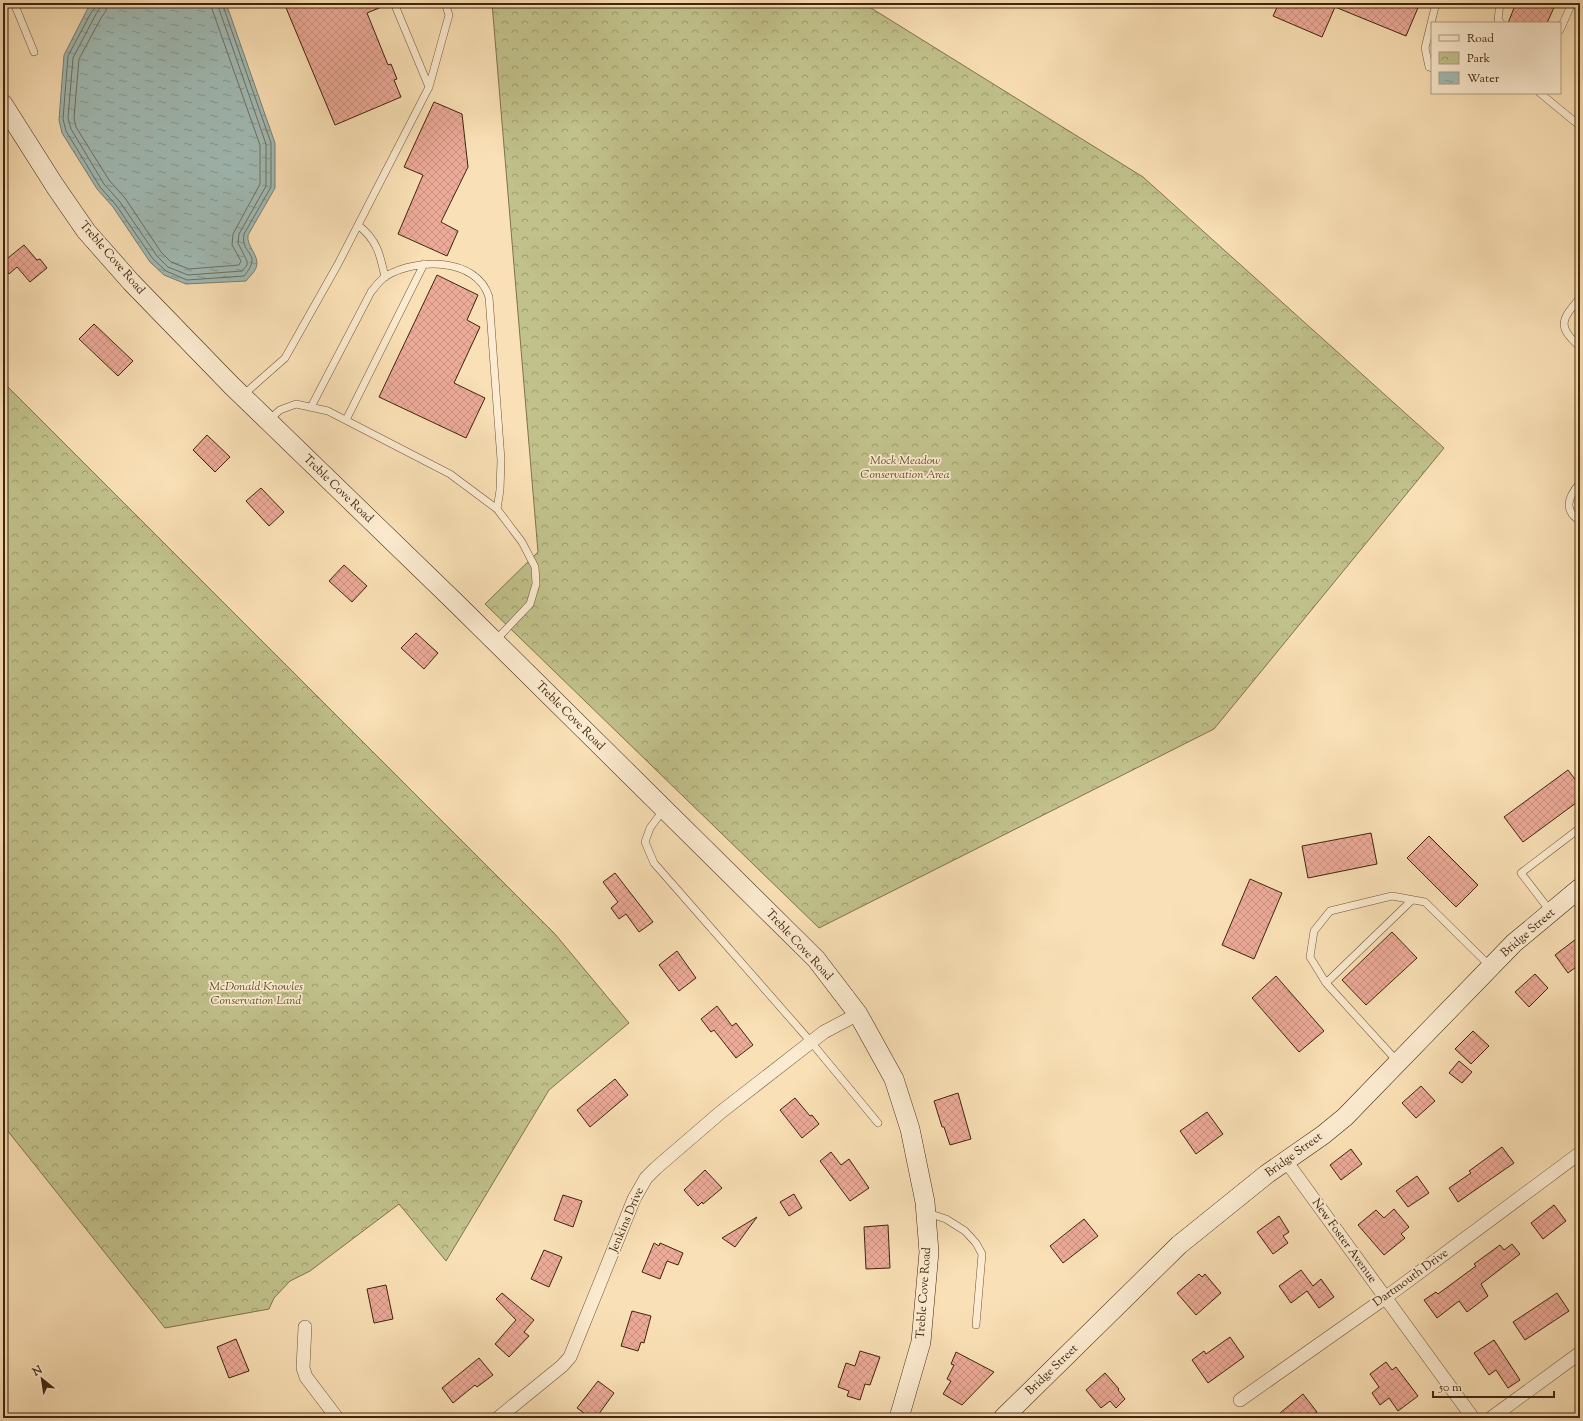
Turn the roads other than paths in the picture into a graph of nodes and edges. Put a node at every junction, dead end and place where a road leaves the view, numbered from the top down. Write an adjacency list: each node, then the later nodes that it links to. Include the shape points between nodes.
1 (14, 3): 11 (lane)
2 (394, 3): 13 (lane)
3 (445, 3): 13 (lane, via 448,14)
4 (1436, 3): 7 (lane)
5 (1500, 3): 8 (lane)
6 (1572, 3): 10 (lane)
7 (1431, 22)
8 (1500, 22)
9 (1431, 23): 12 (lane, via 1425,48)
10 (1561, 28)
11 (34, 52)
12 (1431, 68)
13 (429, 87): 17 (lane)
14 (1541, 94): 16 (lane)
15 (3, 104): 22 (main road, Treble Cove Road, via 86,231 131,282)
16 (1580, 126)
17 (358, 225): 19 (lane, via 375,242); 22 (lane, via 285,358)
18 (424, 264): 19 (lane); 24 (lane); 27 (lane, via 443,264 462,270 479,280 490,297 501,460)
19 (385, 277): 23 (lane, via 371,292)
20 (1580, 298): 21 (lane, via 1567,313 1564,321 1565,331)
21 (1580, 347)
22 (242, 396): 25 (main road, Treble Cove Road)
23 (311, 407): 24 (lane, via 328,411); 25 (lane, via 296,404 280,410)
24 (346, 420): 27 (lane, via 450,474)
25 (268, 421): 29 (main road, Treble Cove Road)
26 (1580, 483): 28 (lane, via 1568,501 1571,512)
27 (497, 509): 29 (lane, via 522,542 535,567 536,584 530,604)
28 (1580, 521)
29 (494, 641): 30 (main road, Treble Cove Road)
30 (664, 809): 37 (main road, Treble Cove Road, via 816,959); 38 (lane, via 650,828 645,842 654,863)
31 (1580, 828): 34 (lane, via 1521,873)
32 (1580, 888): 34 (main road, Bridge Street)
33 (1412, 900): 35 (lane, via 1425,902); 36 (lane); 36 (lane, via 1392,896 1330,911 1314,931 1310,957)
34 (1552, 912): 35 (main road, Bridge Street)
35 (1490, 966): 39 (main road, Bridge Street)
36 (1326, 983): 39 (lane)
37 (858, 1014): 38 (street, Jenkins Drive); 43 (main road, Treble Cove Road, via 894,1079 910,1129)
38 (811, 1042): 40 (lane); 50 (street, Jenkins Drive, via 721,1112 646,1178 634,1199 570,1357)
39 (1397, 1061): 42 (main road, Bridge Street, via 1344,1117)
40 (878, 1123)
41 (1580, 1153): 44 (street, Dartmouth Drive)
42 (1286, 1161): 44 (street, New Foster Avenue); 52 (main road, Bridge Street, via 1179,1245)
43 (926, 1212): 45 (lane, via 946,1219 965,1231 982,1254); 51 (main road, Treble Cove Road, via 929,1252 921,1342)
44 (1385, 1298): 48 (street, Dartmouth Drive); 53 (street, New Foster Avenue)
45 (976, 1325)
46 (305, 1327): 49 (street, via 303,1368 306,1377)
47 (1580, 1353): 54 (street)
48 (1240, 1400)
49 (337, 1418)
50 (498, 1418)
51 (899, 1418)
52 (1003, 1418)
53 (1473, 1418)
54 (1491, 1418)

